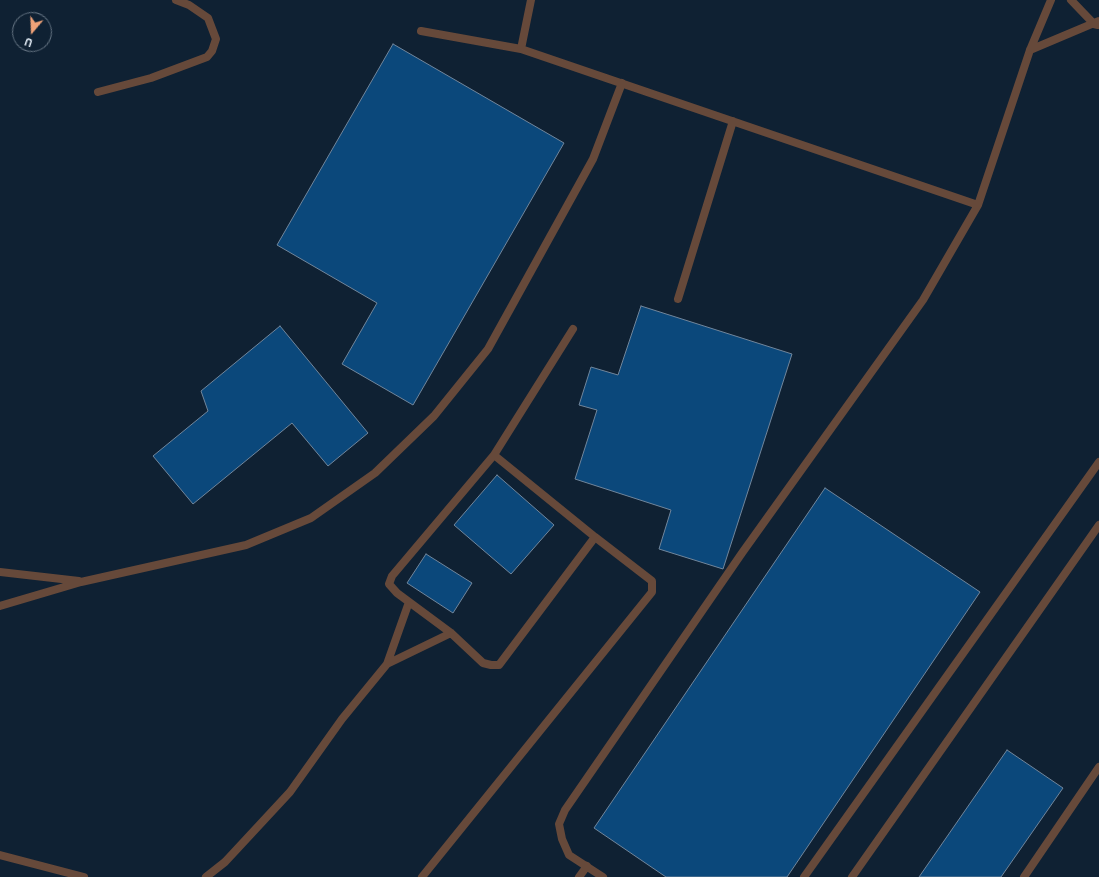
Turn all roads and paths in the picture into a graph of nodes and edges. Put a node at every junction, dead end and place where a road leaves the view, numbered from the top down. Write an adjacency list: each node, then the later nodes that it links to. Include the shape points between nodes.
1 (176, 0): 10 (lane, via 189,5 208,18 213,27 216,39 207,57 151,78)
2 (531, 0): 7 (lane)
3 (1051, 0): 8 (lane)
4 (1071, 0): 5 (lane)
5 (1097, 23): 8 (lane)
6 (421, 31): 7 (lane)
7 (521, 49): 9 (lane)
8 (1030, 50): 12 (lane)
9 (622, 83): 11 (lane); 20 (lane, via 593,159 488,349 434,416 375,473 311,518 246,545)
10 (98, 92)
11 (733, 121): 12 (lane); 13 (lane)
12 (978, 204): 27 (lane, via 923,300 742,553 565,810 559,824 562,839 569,854)
13 (678, 299)
14 (574, 329): 15 (lane)
15 (494, 455): 18 (lane); 21 (lane, via 392,576 389,584)
16 (1099, 462): 33 (lane)
17 (1099, 525): 34 (lane)
18 (595, 537): 23 (lane, via 499,665 483,663); 30 (lane, via 652,581 652,592)
19 (0, 572): 20 (lane)
20 (81, 582): 22 (lane)
21 (409, 602): 23 (lane); 24 (lane)
22 (0, 606)
23 (451, 633): 24 (lane)
24 (387, 664): 29 (lane, via 342,719 290,792 225,862)
25 (1099, 767): 35 (lane)
26 (0, 855): 28 (lane)
27 (587, 866): 31 (lane); 32 (lane)
28 (84, 877)
29 (206, 877)
30 (422, 877)
31 (579, 877)
32 (602, 877)
33 (804, 877)
34 (852, 877)
35 (1024, 877)

